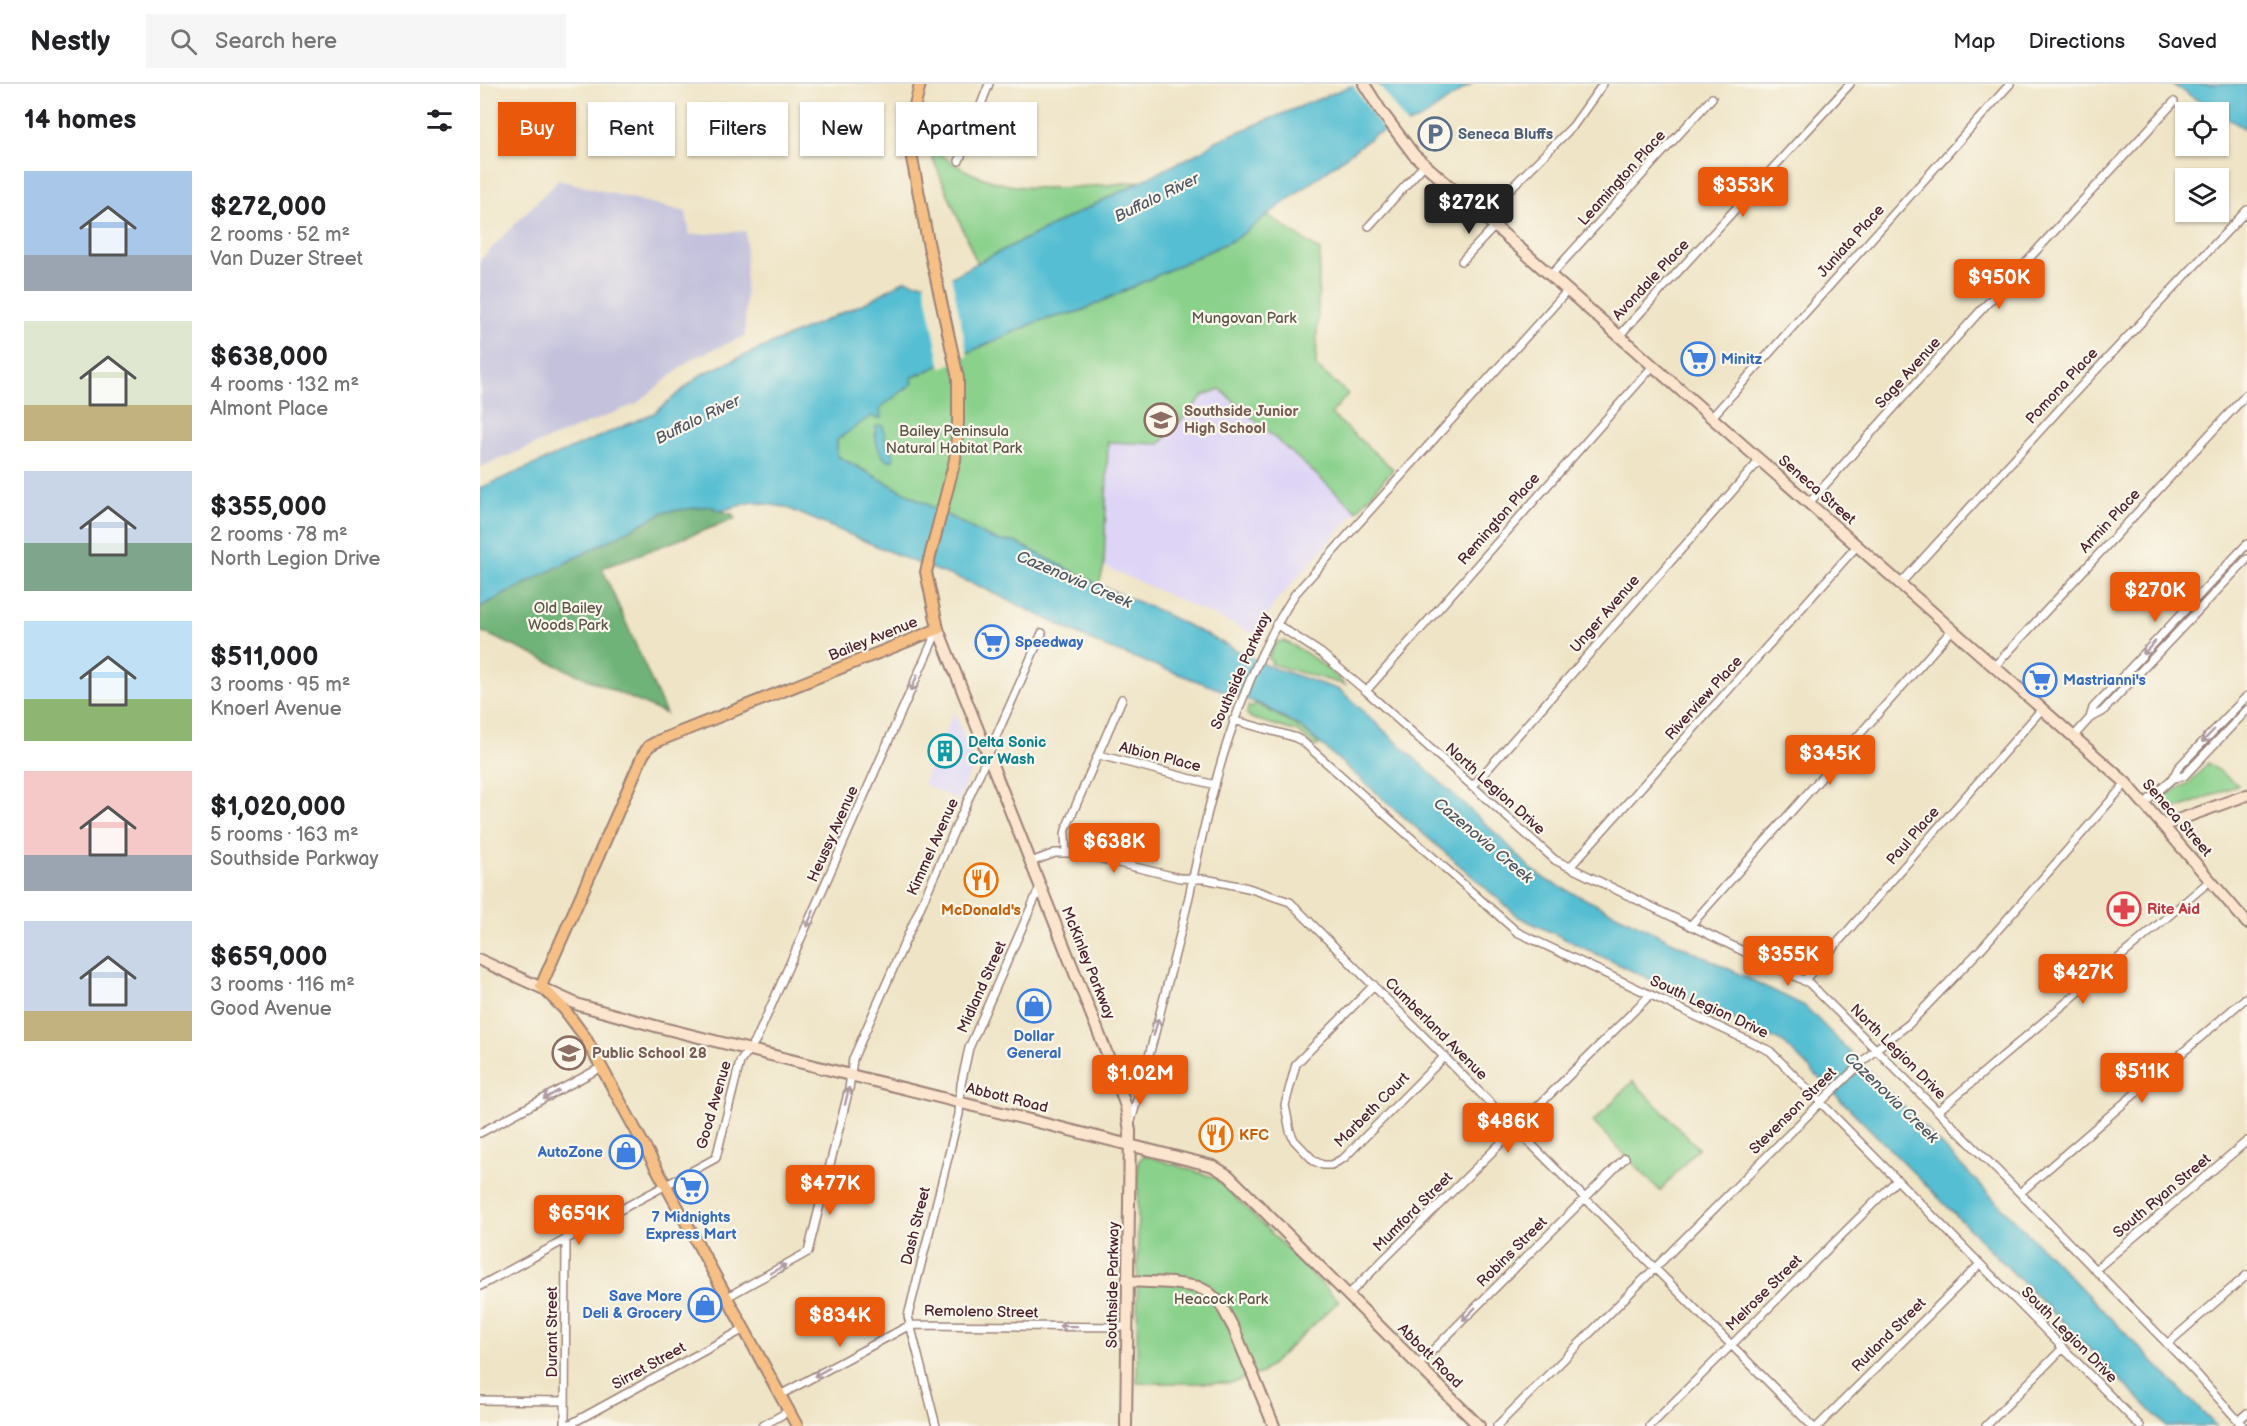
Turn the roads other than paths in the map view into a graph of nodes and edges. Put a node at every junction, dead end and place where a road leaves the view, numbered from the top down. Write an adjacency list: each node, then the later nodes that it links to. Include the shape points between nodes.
1 (920, 84): 30 (main road, Bailey Avenue, via 912,118 911,153 958,378 955,460 926,572)
2 (989, 84): 9 (street)
3 (1364, 84): 10 (street, Seneca Street, via 1414,155)
4 (1603, 84): 12 (street, via 1573,126)
5 (1850, 84): 18 (street, Avondale Place)
6 (2010, 84): 21 (street, Juniata Place)
7 (1712, 98): 16 (street, Leamington Place)
8 (2174, 102): 23 (street, Sage Avenue)
9 (959, 160)
10 (1425, 164): 12 (street, Seneca Street); 13 (street)
11 (2247, 210): 27 (street, Pomona Place)
12 (1483, 216): 14 (street, Seneca Street)
13 (1369, 226)
14 (1495, 226): 15 (street); 16 (street, Seneca Street)
15 (1462, 261)
16 (1551, 275): 17 (street, Seneca Street)
17 (1569, 290): 18 (street, Seneca Street); 28 (street, Southside Parkway, via 1295,594)
18 (1619, 336): 19 (street, Seneca Street)
19 (1653, 366): 21 (street, Seneca Street); 35 (street, Remington Place)
20 (2247, 394): 34 (street, Armin Place)
21 (1712, 417): 22 (street, Seneca Street)
22 (1760, 460): 23 (street, Seneca Street); 48 (street, Unger Avenue)
23 (1809, 503): 24 (street, Seneca Street)
24 (1857, 546): 27 (street, Seneca Street); 54 (street, Riverview Place)
25 (2246, 547): 29 (street)
26 (2247, 559): 33 (street)
27 (1900, 584): 31 (street, Seneca Street)
28 (1276, 624): 35 (street, North Legion Drive, via 1321,653); 41 (street, Southside Parkway)
29 (2169, 626): 33 (street); 40 (street, one-way to 40, via 2093,708)
30 (938, 629): 43 (street, McKinley Parkway); 63 (main road, Bailey Avenue, via 649,746); 66 (street, Heussy Avenue, one-way to 66)
31 (1952, 630): 34 (street, Seneca Street); 59 (street)
32 (1042, 633): 43 (street, Kimmel Avenue)
33 (2176, 634): 40 (street, via 2102,712)
34 (1994, 667): 38 (street, Seneca Street)
35 (1366, 691): 48 (street, North Legion Drive)
36 (2247, 696): 45 (street, one-way to 45)
37 (1122, 699): 44 (street)
38 (2042, 709): 42 (street, Seneca Street); 61 (street, Paul Place)
39 (2247, 710): 45 (street, via 2184,776)
40 (2090, 718): 42 (street)
41 (1233, 720): 47 (street, Southside Parkway); 64 (street, South Legion Drive, via 1302,741 1517,933)
42 (2073, 737): 46 (street, Seneca Street)
43 (988, 755): 53 (street, McKinley Parkway); 70 (street, Kimmel Avenue, via 853,1059)
44 (1099, 755): 47 (street, Albion Place); 52 (street, via 1067,826)
45 (2173, 778): 50 (street)
46 (2126, 783): 50 (street, Seneca Street); 67 (street, Stevenson Street, via 1973,957 1909,1024)
47 (1215, 784): 55 (street, Southside Parkway)
48 (1472, 787): 54 (street, North Legion Drive, via 1555,860)
49 (2247, 795): 51 (street)
50 (2145, 803): 51 (street, Seneca Street)
51 (2164, 825): 56 (street, Seneca Street)
52 (1066, 852): 53 (street); 55 (street, Cumberland Avenue)
53 (1031, 862): 57 (street, McKinley Parkway)
54 (1570, 867): 59 (street, North Legion Drive)
55 (1192, 878): 62 (street, Cumberland Avenue, via 1248,888 1290,902); 74 (street, Southside Parkway, one-way to 55)
56 (2211, 880): 58 (street, Seneca Street); 73 (street)
57 (1041, 886): 72 (street, Midland Street, via 969,1048); 74 (street, McKinley Parkway, via 1118,1082)
58 (2247, 923)
59 (1690, 926): 61 (street, North Legion Drive)
60 (480, 960): 63 (street, Abbott Road)
61 (1804, 981): 67 (street, North Legion Drive)
62 (1374, 985): 68 (street, Cumberland Avenue); 68 (street, Marbeth Court, via 1296,1064 1285,1105 1286,1121 1294,1140 1314,1161 1331,1165 1344,1158)
63 (541, 986): 66 (street, Abbott Road, via 579,1005); 69 (main road, via 564,1009)
64 (1650, 995): 71 (street, South Legion Drive, via 1770,1051); 75 (street, Mumford Street)
65 (2247, 997): 82 (street)
66 (750, 1049): 70 (street, Abbott Road); 81 (street, Good Avenue, via 740,1062 716,1158)
67 (1876, 1049): 71 (street, Stevenson Street); 73 (street, North Legion Drive)
68 (1445, 1056): 75 (street, Cumberland Avenue)
69 (602, 1067): 76 (street, one-way to 76); 81 (main road)
70 (850, 1074): 72 (street, Abbott Road); 92 (street, Kimmel Avenue, one-way to 70, via 808,1252)
71 (1823, 1101): 80 (street, South Legion Drive); 86 (street, Stevenson Street)
72 (960, 1102): 78 (street, Abbott Road); 93 (street, Dash Street, via 908,1316)
73 (1938, 1111): 82 (street, North Legion Drive)
74 (1130, 1124): 78 (street, McKinley Parkway)
75 (1517, 1128): 83 (street, Cumberland Avenue); 91 (street, Mumford Street)
76 (480, 1133)
77 (2247, 1141): 87 (street, South Ryan Street)
78 (1130, 1144): 89 (street, Southside Parkway); 91 (street, Abbott Road, via 1222,1170)
79 (1625, 1158): 83 (street, Robins Street)
80 (1897, 1180): 85 (street, South Legion Drive); 97 (street, Melrose Street)
81 (666, 1185): 84 (street, Good Avenue); 92 (main road)
82 (2020, 1192): 87 (street, North Legion Drive)
83 (1584, 1198): 86 (street, Cumberland Avenue); 99 (street, Robins Street, one-way to 99)
84 (566, 1239): 90 (street, Good Avenue); 102 (street, Durant Street)
85 (1980, 1264): 98 (street, South Legion Drive); 116 (street, Rutland Street)
86 (1654, 1268): 97 (street, Cumberland Avenue); 113 (street, Stevenson Street)
87 (2095, 1270): 96 (street, North Legion Drive)
88 (2247, 1275): 96 (street)
89 (1127, 1281): 94 (street, Southside Parkway); 111 (street, via 1198,1287 1220,1303)
90 (480, 1286)
91 (1348, 1295): 99 (street, Abbott Road)
92 (727, 1298): 95 (main road)
93 (910, 1325): 94 (street, Remoleno Street, one-way to 93); 100 (street, Remoleno Street, one-way to 100); 109 (street, Dash Street)
94 (1127, 1327): 110 (street, Southside Parkway)
95 (744, 1329): 100 (main road); 106 (street, Sirret Street)
96 (2167, 1344): 105 (street, North Legion Drive)
97 (1731, 1345): 114 (street, Melrose Street); 115 (street, Cumberland Avenue)
98 (2063, 1348): 117 (street); 118 (street, South Legion Drive)
99 (1418, 1365): 112 (street, Abbott Road)
100 (780, 1395): 103 (main road)
101 (480, 1400): 102 (street)
102 (565, 1401): 106 (street, Durant Street)
103 (789, 1411): 107 (street); 108 (main road)
104 (2247, 1413): 105 (street)
105 (2240, 1423)
106 (566, 1426)
107 (762, 1426)
108 (797, 1426)
109 (936, 1426)
110 (1126, 1426)
111 (1274, 1426)
112 (1479, 1426)
113 (1497, 1426)
114 (1650, 1426)
115 (1812, 1426)
116 (1818, 1426)
117 (1986, 1426)
118 (2140, 1426)

